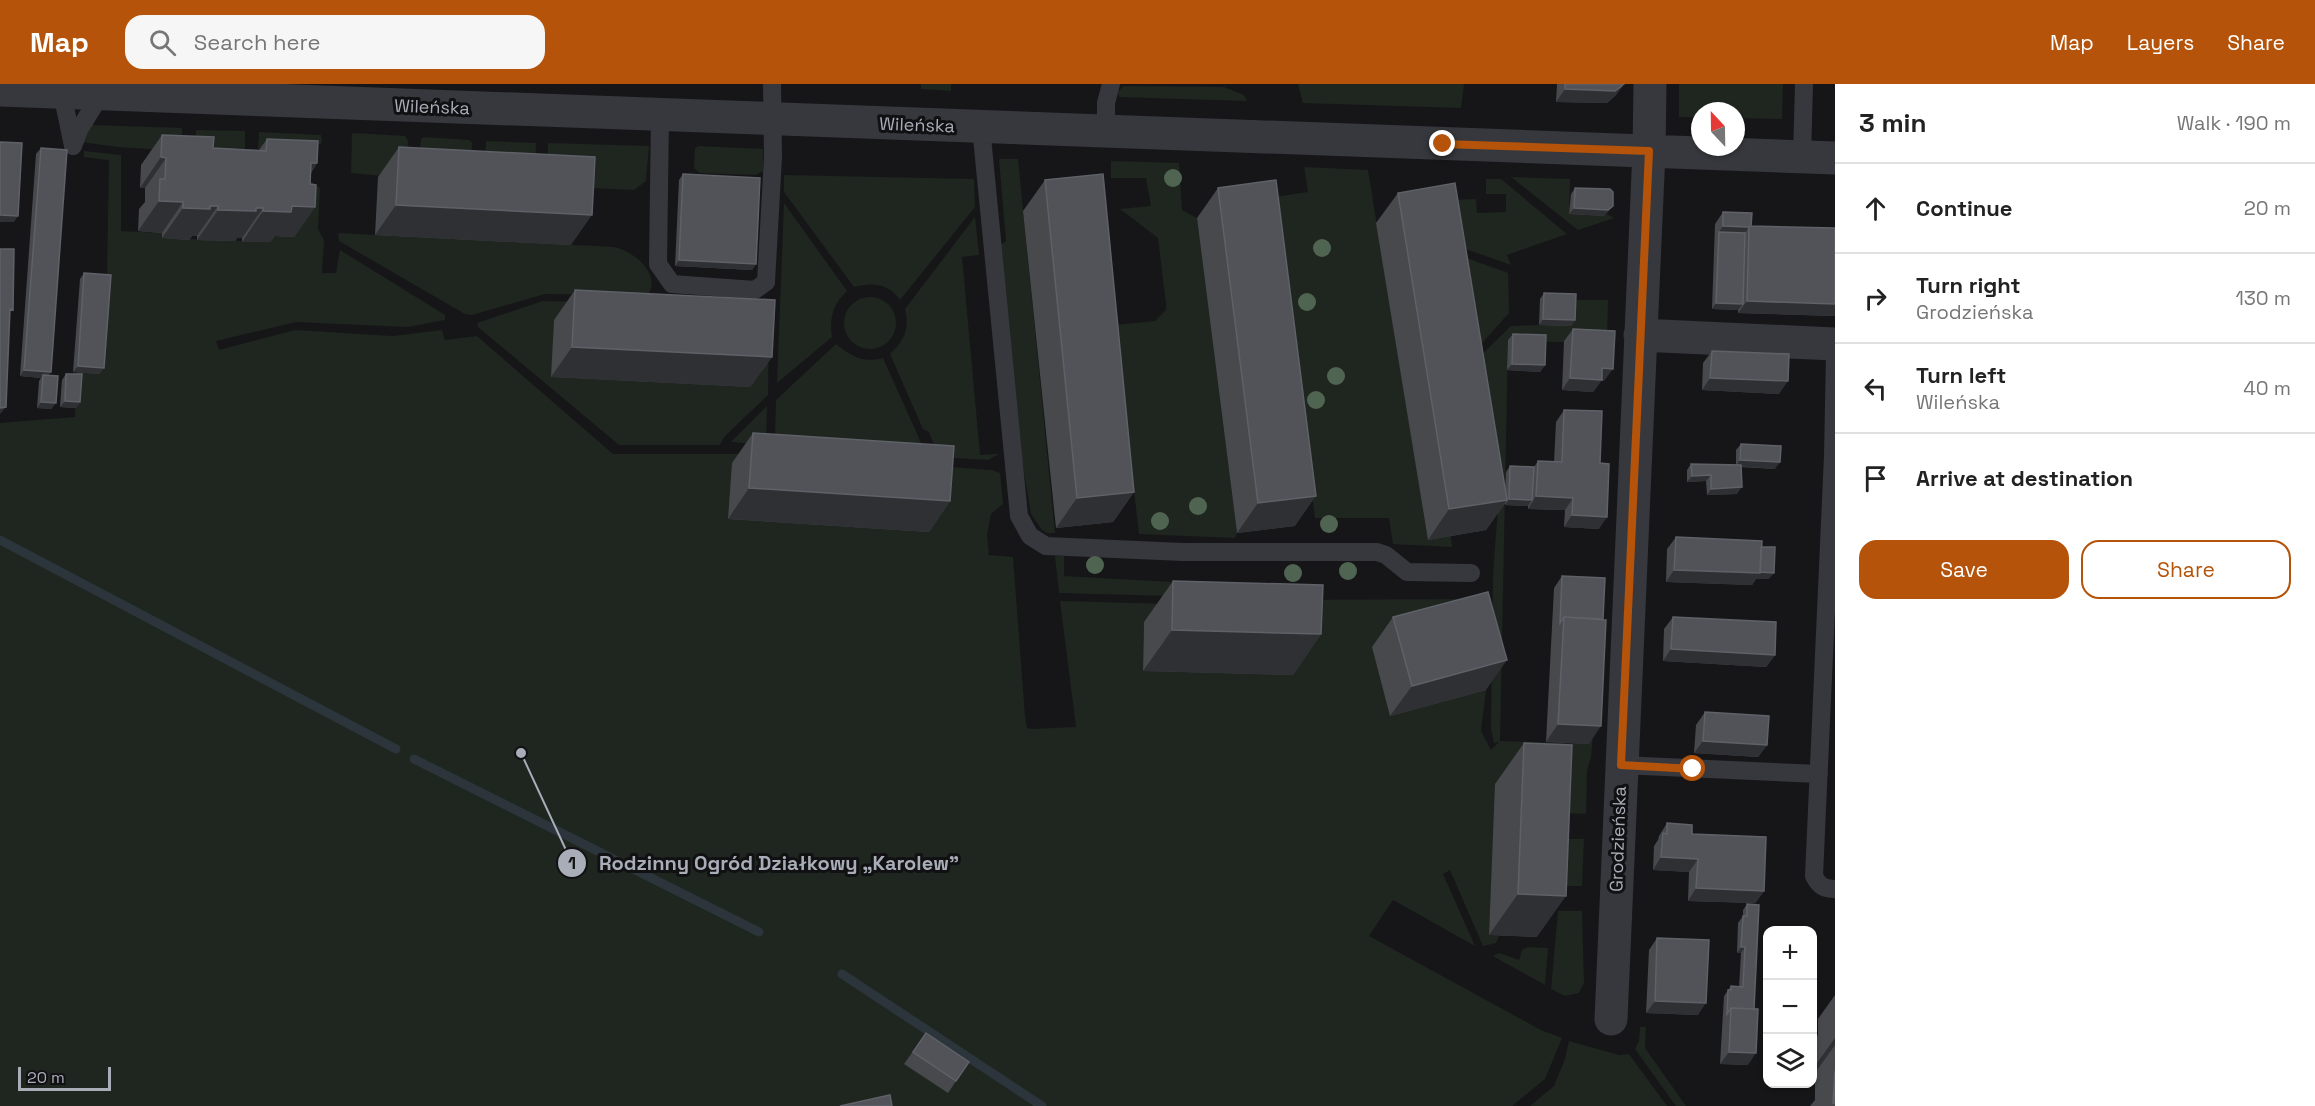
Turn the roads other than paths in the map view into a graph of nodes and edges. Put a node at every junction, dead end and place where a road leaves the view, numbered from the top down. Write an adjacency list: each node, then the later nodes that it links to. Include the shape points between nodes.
1 (772, 84): 11 (lane)
2 (1111, 84): 13 (lane, via 1106,103)
3 (1650, 84): 14 (street, Grodzieńska)
4 (1804, 84): 15 (lane)
5 (0, 90): 7 (street, Wileńska)
6 (169, 90): 8 (street, Wileńska); 9 (street, Wileńska)
7 (62, 93): 8 (street, Wileńska); 8 (lane, via 73,146)
8 (101, 94)
9 (377, 95): 10 (street, Wileńska)
10 (660, 115): 11 (street, Wileńska); 11 (lane, via 658,264 662,272 672,284 755,290 766,282)
11 (773, 120): 12 (street, Wileńska)
12 (981, 127): 13 (street, Wileńska); 20 (lane, via 1019,516 1030,536 1046,546 1110,549 1377,552 1407,572)
13 (1106, 132): 14 (street, Wileńska)
14 (1649, 151): 15 (street, Wileńska); 17 (street, Grodzieńska)
15 (1802, 157): 16 (street, Wileńska)
16 (1835, 158)
17 (1640, 335): 18 (street); 21 (street, Grodzieńska)
18 (1835, 344)
19 (1835, 354): 22 (lane)
20 (1471, 573)
21 (1621, 765): 22 (lane); 24 (street, Grodzieńska)
22 (1819, 774): 23 (lane, via 1814,876 1818,884)
23 (1835, 890)
24 (1611, 1019)

